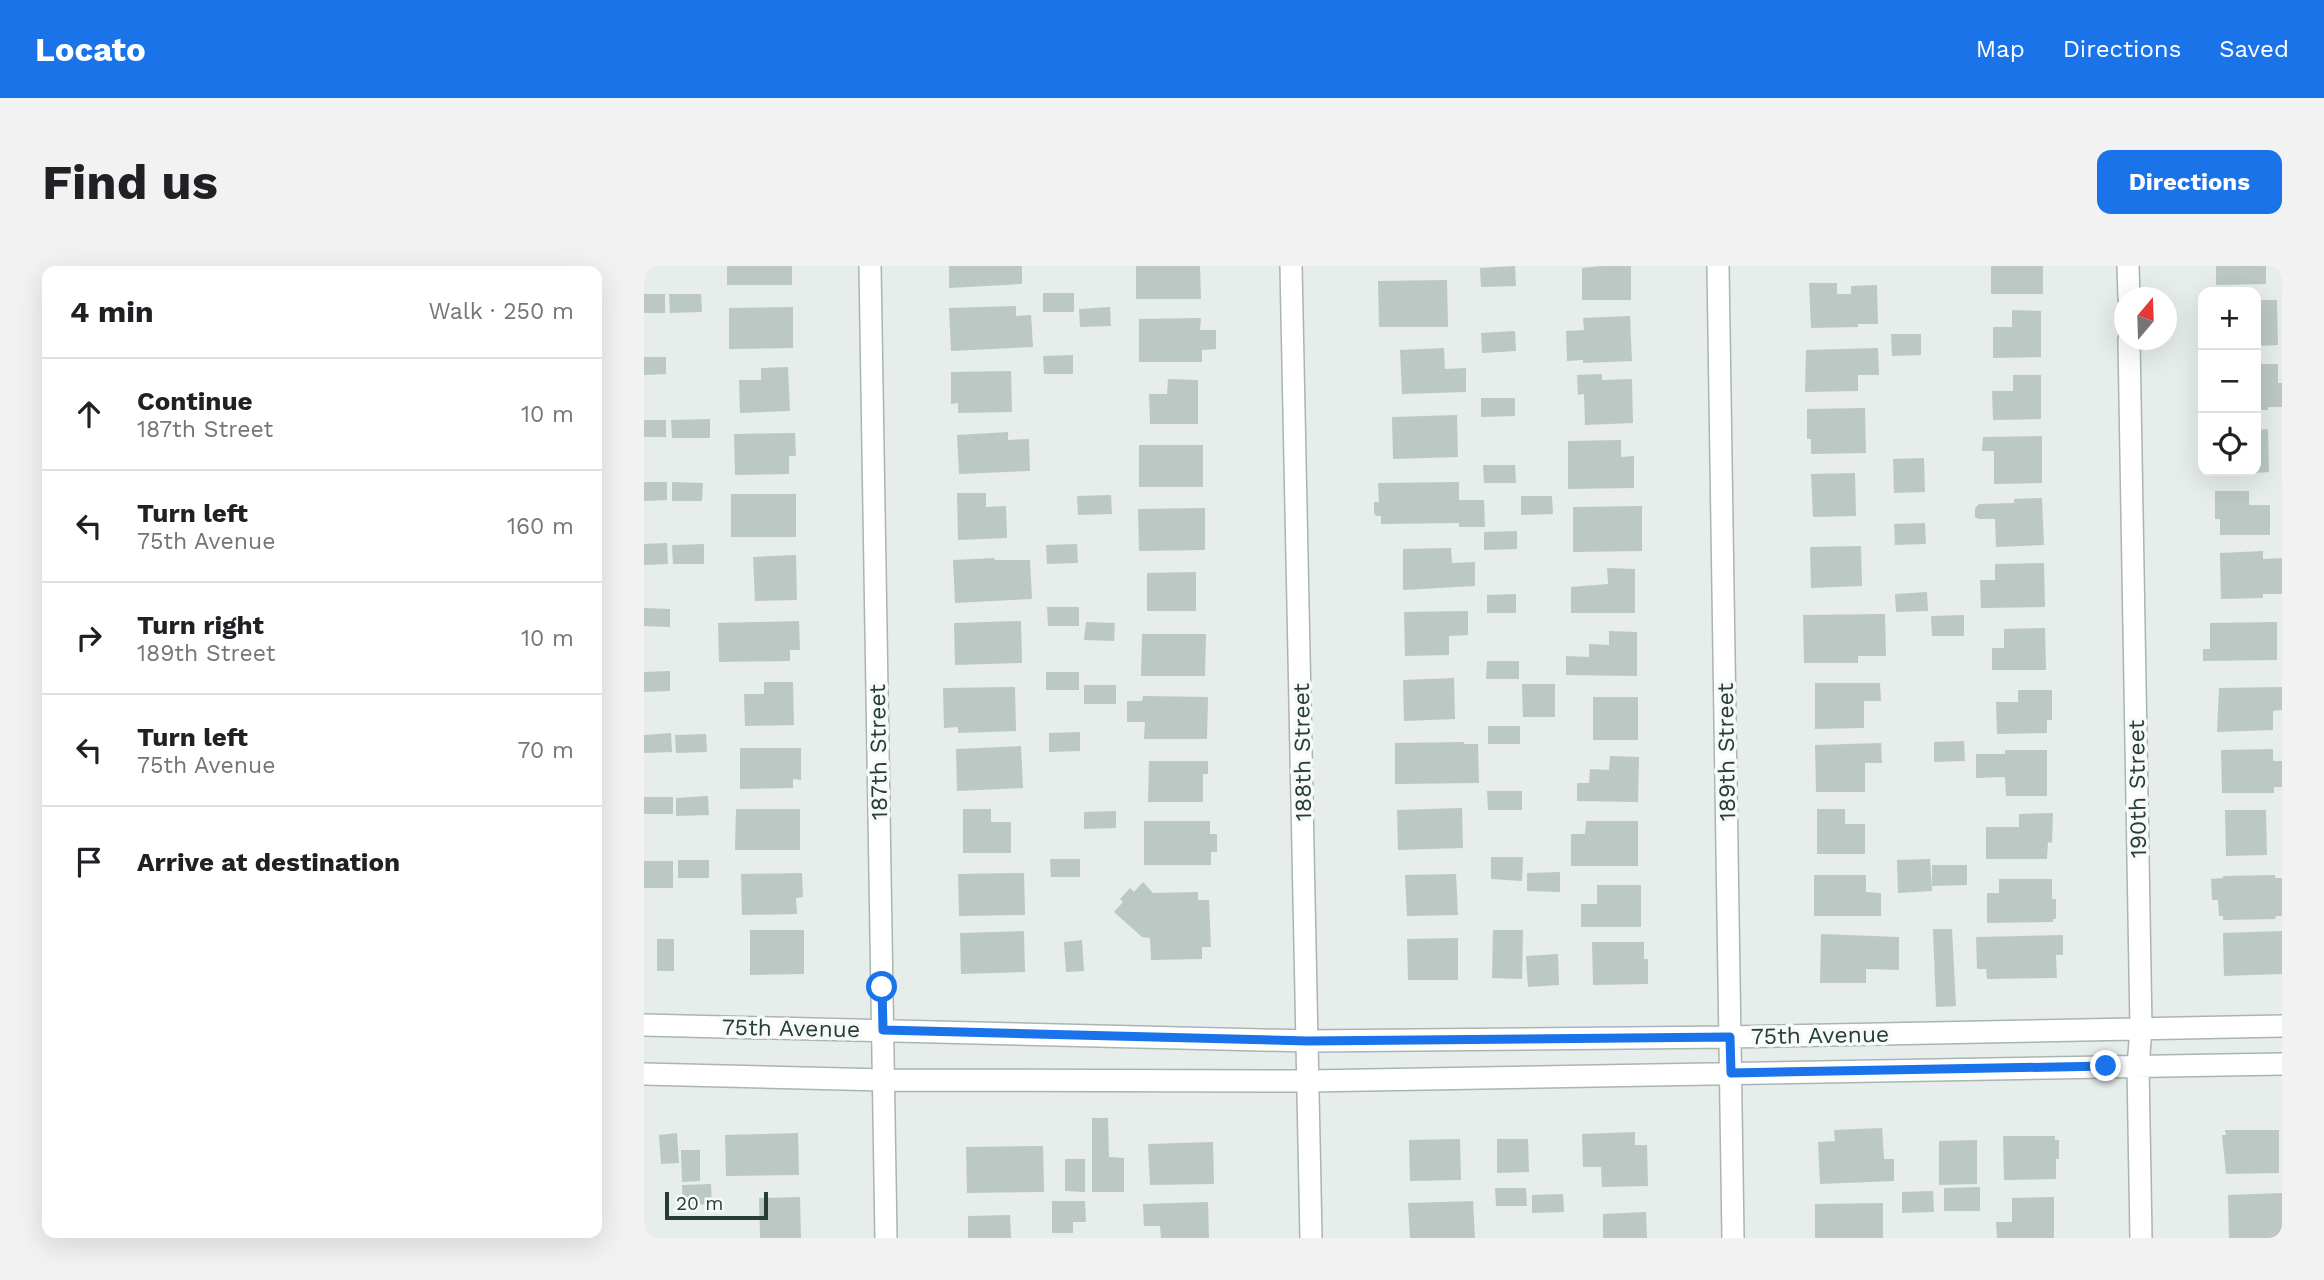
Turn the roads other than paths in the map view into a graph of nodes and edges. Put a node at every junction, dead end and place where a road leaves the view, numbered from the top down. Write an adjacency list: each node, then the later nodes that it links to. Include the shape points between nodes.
1 (870, 266): 10 (street, 187th Street)
2 (1291, 266): 12 (street, 188th Street)
3 (1718, 266): 11 (street, 189th Street)
4 (2128, 266): 5 (street)
5 (2129, 287)
6 (2129, 350): 9 (street, 190th Street)
7 (644, 1025): 10 (street, 75th Avenue)
8 (2282, 1026): 9 (street, 75th Avenue)
9 (2141, 1029): 11 (street, 75th Avenue); 14 (street, 190th Street)
10 (883, 1030): 12 (street, 75th Avenue); 17 (street, 187th Street)
11 (1730, 1037): 12 (street, 75th Avenue); 15 (street, 189th Street)
12 (1308, 1041): 18 (street, 188th Street)
13 (2282, 1064): 14 (street, 75th Avenue)
14 (2138, 1066): 15 (street, 75th Avenue); 22 (street, 190th Street)
15 (1731, 1073): 18 (street, 75th Avenue); 21 (street, 189th Street)
16 (644, 1074): 17 (street, 75th Avenue)
17 (884, 1080): 18 (street, 75th Avenue); 19 (street, 187th Street)
18 (1309, 1081): 20 (street, 188th Street)
19 (886, 1238)
20 (1311, 1238)
21 (1732, 1238)
22 (2141, 1238)

